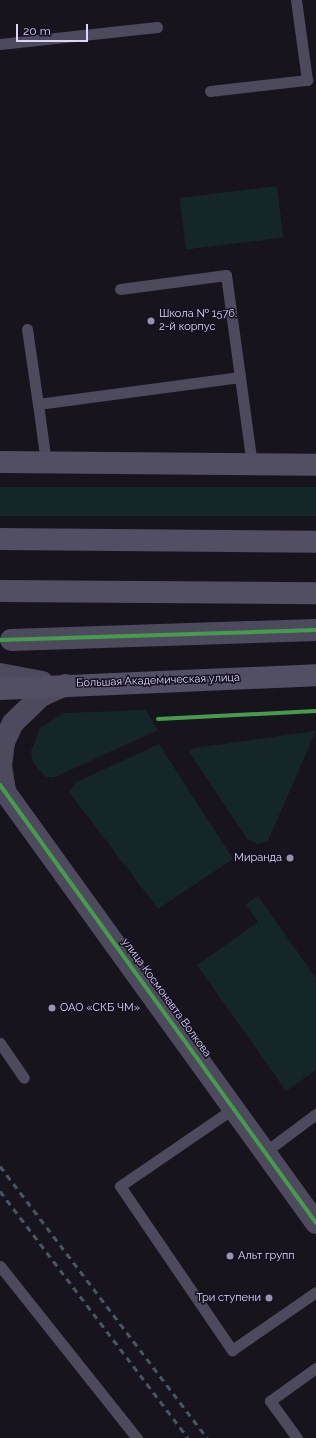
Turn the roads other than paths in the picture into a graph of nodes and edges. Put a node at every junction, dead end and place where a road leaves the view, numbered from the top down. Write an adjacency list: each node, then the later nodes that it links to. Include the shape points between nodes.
1 (296, 0): 4 (lane, via 307,80)
2 (157, 28): 3 (lane)
3 (0, 44)
4 (210, 91)
5 (120, 289): 7 (lane, via 226,275)
6 (27, 329): 8 (lane)
7 (240, 377): 8 (lane); 11 (lane)
8 (38, 404): 10 (lane)
9 (2, 463): 10 (main road)
10 (46, 463): 11 (main road)
11 (252, 465): 12 (main road)
12 (316, 465)
13 (0, 539): 14 (main road)
14 (316, 542)
15 (0, 591): 16 (main road)
16 (316, 593)
17 (316, 630): 18 (street)
18 (11, 640)
19 (0, 674): 21 (street)
20 (316, 675): 21 (main road, Большая Академическая улица)
21 (67, 684): 22 (main road, Большая Академическая улица); 23 (street, via 41,696 13,724 4,742)
22 (0, 689)
23 (2, 788): 26 (street, улица Космонавта Волкова)
24 (0, 1043): 25 (lane)
25 (24, 1078)
26 (234, 1108): 28 (street, улица Космонавта Волкова); 31 (lane, via 120,1186 232,1350)
27 (316, 1114): 28 (lane)
28 (265, 1152): 29 (street, улица Космонавта Волкова)
29 (316, 1223)
30 (0, 1266): 33 (lane)
31 (316, 1292)
32 (316, 1368): 34 (lane, via 270,1401)
33 (137, 1438)
34 (297, 1438)

